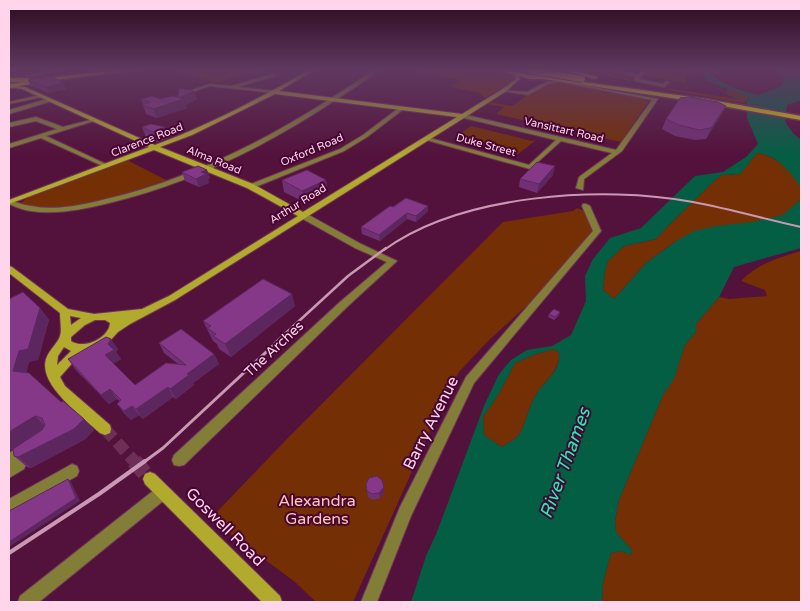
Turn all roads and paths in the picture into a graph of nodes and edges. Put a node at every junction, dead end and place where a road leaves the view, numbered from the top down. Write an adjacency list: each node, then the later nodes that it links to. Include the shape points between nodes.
1 (33, 98): 14 (street)
2 (44, 98): 11 (street, Alma Road)
3 (263, 98): 26 (street, Clarence Road)
4 (316, 98): 12 (street, Vansittart Road)
5 (338, 98): 12 (street)
6 (492, 98): 17 (street, Arthur Road)
7 (647, 98): 27 (street, via 655,99)
8 (684, 98): 13 (main road)
9 (689, 98): 13 (main road)
10 (693, 98): 13 (main road)
11 (50, 100): 16 (street); 19 (street, Alma Road)
12 (335, 100): 15 (street, Vansittart Road); 29 (street, via 239,154)
13 (709, 101): 18 (main road)
14 (9, 103)
15 (402, 108): 17 (street, Vansittart Road); 30 (street, Oxford Road, via 342,150)
16 (9, 112)
17 (462, 116): 23 (street, Arthur Road); 24 (street, Vansittart Road)
18 (801, 117)
19 (92, 120): 21 (street); 26 (street, Alma Road)
20 (9, 125): 21 (street, via 36,119)
21 (62, 129): 22 (street)
22 (41, 136): 25 (street); 28 (street)
23 (426, 139): 24 (street, Duke Street, via 530,167); 35 (street, Arthur Road)
24 (560, 139): 27 (street, Vansittart Road)
25 (9, 146)
26 (156, 148): 28 (street, Clarence Road); 29 (street, Alma Road)
27 (617, 152): 31 (street, via 582,178)
28 (107, 166): 32 (street, Clarence Road)
29 (206, 168): 30 (street, Alma Road); 32 (street, via 82,207 31,210 18,208)
30 (250, 186): 34 (street, Alma Road)
31 (580, 188)
32 (9, 202)
33 (586, 206): 58 (street, Barry Avenue, via 597,231 470,380 405,512)
34 (293, 210): 35 (street); 36 (street, Alma Road); 37 (street)
35 (313, 210): 36 (street, Arthur Road)
36 (304, 216): 37 (street, Arthur Road); 38 (street, Alma Road)
37 (294, 222): 40 (street, Arthur Road)
38 (393, 262): 50 (street, The Arches)
39 (9, 269): 41 (street)
40 (146, 311): 43 (street, Arthur Road); 44 (street, Arthur Road)
41 (65, 312): 42 (street, Arthur Road); 45 (street)
42 (94, 317): 43 (street, Arthur Road); 45 (street, via 79,324)
43 (106, 317): 44 (street, via 114,321)
44 (115, 329): 46 (street, Arthur Road, via 100,343)
45 (65, 338): 46 (street, via 69,346); 47 (street, via 55,350 51,368)
46 (83, 348): 47 (street)
47 (54, 375): 48 (street, via 61,389)
48 (105, 429)
49 (40, 439): 51 (street)
50 (178, 460)
51 (9, 461)
52 (72, 471): 55 (street)
53 (150, 479): 54 (street, Goswell Road)
54 (163, 492): 56 (street); 57 (street, Goswell Road)
55 (9, 507)
56 (26, 602)
57 (274, 602)
58 (369, 602)

